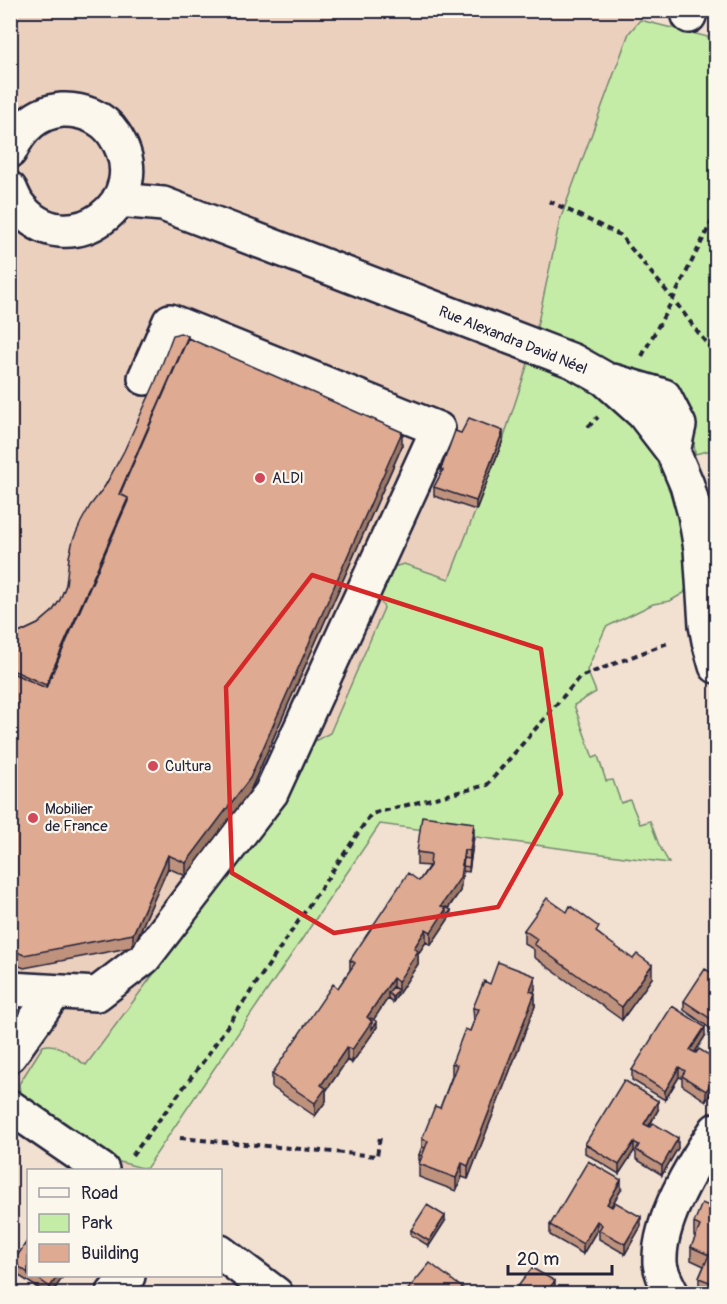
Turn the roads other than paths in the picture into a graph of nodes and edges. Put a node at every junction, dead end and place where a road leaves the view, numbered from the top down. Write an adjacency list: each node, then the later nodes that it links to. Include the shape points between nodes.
1 (16, 133): 3 (street, via 42,115 59,110 77,110 95,117 111,129 122,145 127,163 126,182)
2 (10, 189): 3 (street, via 30,217 62,230 95,224)
3 (119, 200): 5 (street, Rue Alexandra David Néel, via 163,204 573,361 618,386 673,452 687,485 701,549 709,641)
4 (145, 378): 7 (street, via 170,321 438,429 271,792 144,958 97,994)
5 (717, 666)
6 (10, 989): 7 (street)
7 (55, 992): 8 (street)
8 (10, 1055)
9 (10, 1107): 11 (street)
10 (717, 1130): 16 (street, via 682,1188 663,1235 660,1265)
11 (115, 1166)
12 (222, 1253): 15 (street)
13 (126, 1277): 14 (street)
14 (112, 1293)
15 (276, 1293)
16 (672, 1293)

